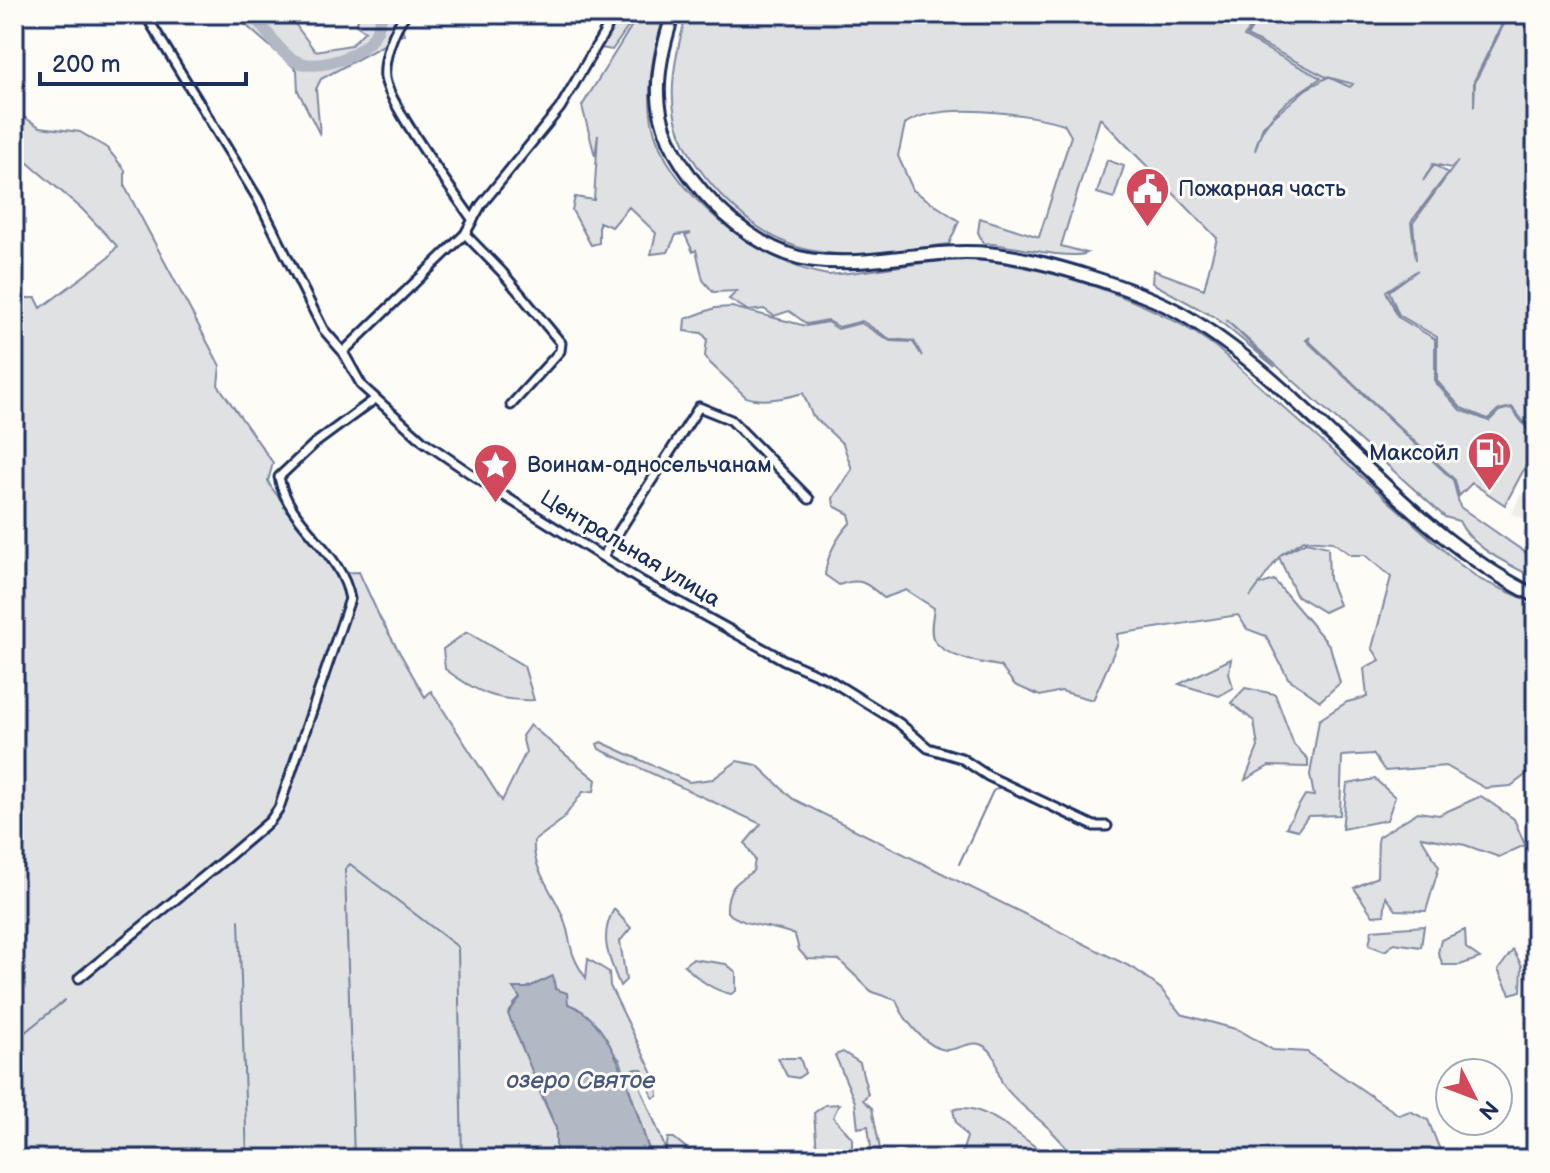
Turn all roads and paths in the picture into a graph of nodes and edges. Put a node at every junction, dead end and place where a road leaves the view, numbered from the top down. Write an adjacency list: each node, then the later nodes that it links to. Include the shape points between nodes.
1 (145, 14): 7 (street, Центральная улица, via 252,187 323,329)
2 (406, 14): 5 (street, via 390,50 385,79)
3 (615, 14): 5 (street, via 549,125)
4 (673, 14): 12 (main road, via 659,86 667,136 697,184 751,235 782,253 813,260 970,252 1017,258 1179,312 1294,402 1428,524)
5 (472, 219): 6 (street)
6 (465, 234): 7 (street); 9 (street, via 561,343 560,351)
7 (343, 352): 8 (street, Центральная улица)
8 (375, 399): 11 (street, Центральная улица, via 423,441); 14 (street, via 279,477 285,503 345,575 350,599 279,808 229,856)
9 (511, 405)
10 (809, 499): 11 (street, via 731,420 699,407)
11 (603, 556): 13 (street, Центральная улица, via 784,660 828,679 899,723 928,748 961,758 1094,826)
12 (1536, 596)
13 (1107, 826)
14 (79, 978)

